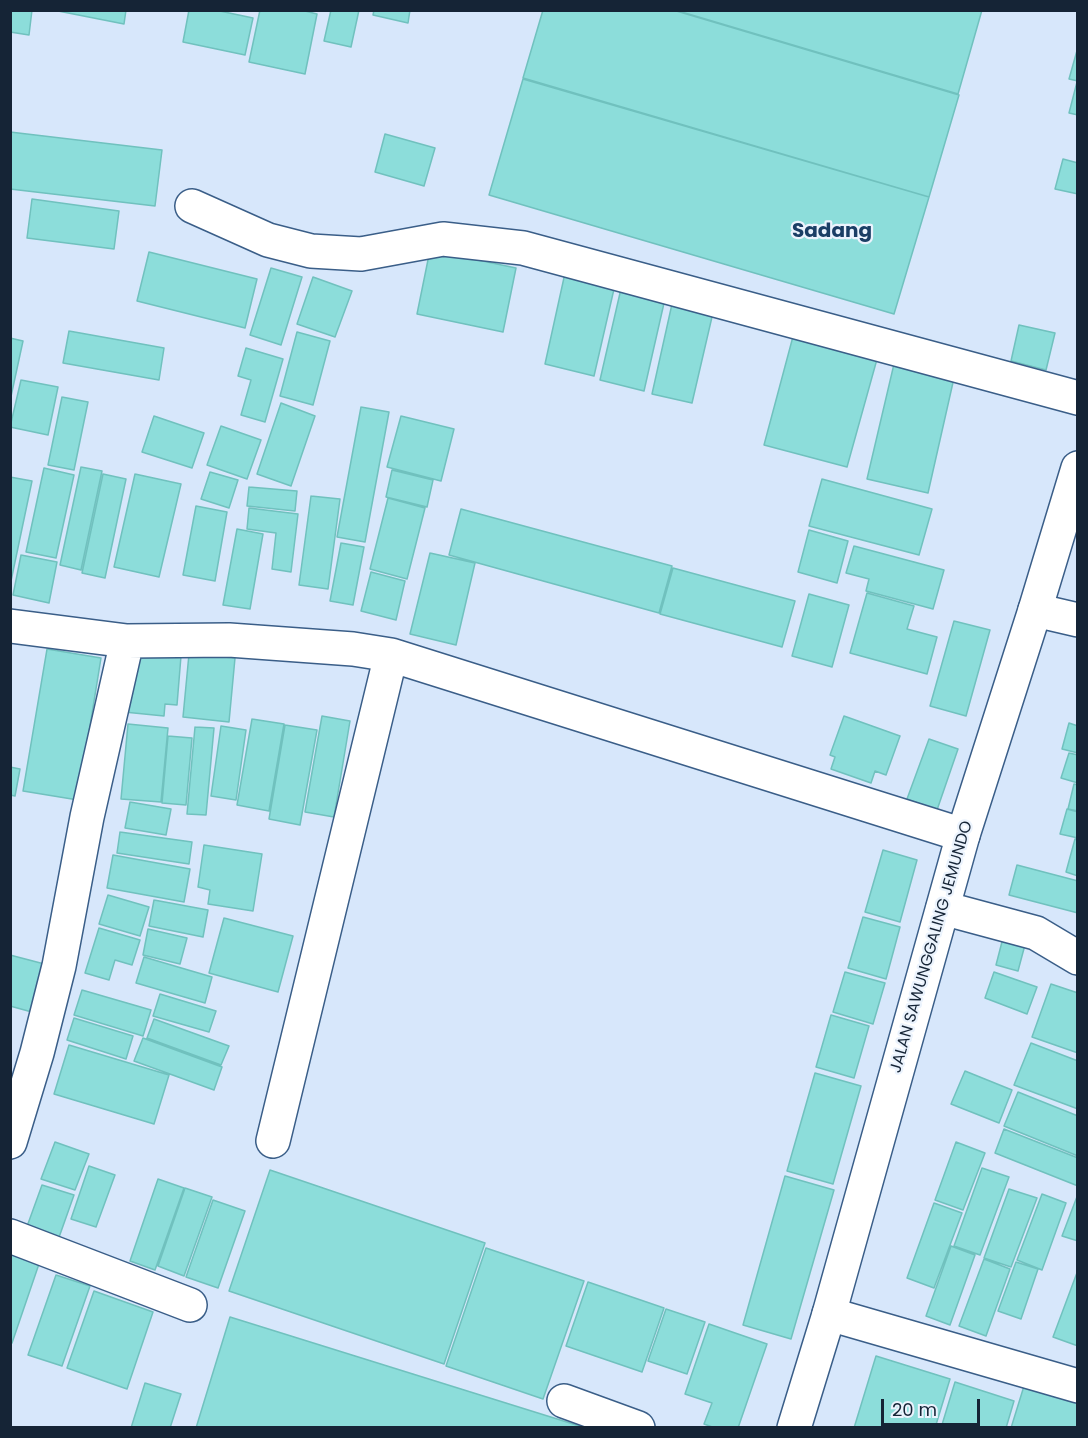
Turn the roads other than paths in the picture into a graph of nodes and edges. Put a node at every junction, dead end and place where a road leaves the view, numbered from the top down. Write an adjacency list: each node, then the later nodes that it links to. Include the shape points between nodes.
1 (192, 206): 2 (street, via 268,240 311,251 361,254 443,239 523,248)
2 (1077, 398)
3 (1077, 468): 4 (street, JALAN SAWUNGGALING JEMUNDO)
4 (1056, 615): 8 (street, JALAN SAWUNGGALING JEMUNDO)
5 (10, 626): 6 (street)
6 (127, 641): 7 (street, via 229,640); 12 (street, via 87,817 59,966 38,1053)
7 (391, 655): 8 (street); 11 (street)
8 (963, 835): 9 (street, JALAN SAWUNGGALING JEMUNDO)
9 (968, 915): 10 (street, via 1036,933); 15 (street, JALAN SAWUNGGALING JEMUNDO)
10 (1077, 958)
11 (273, 1141)
12 (10, 1142)
13 (10, 1236): 14 (street)
14 (190, 1305)
15 (837, 1317): 16 (street); 19 (street, JALAN SAWUNGGALING JEMUNDO)
16 (1077, 1386)
17 (564, 1401): 18 (street)
18 (638, 1428)
19 (794, 1428)

